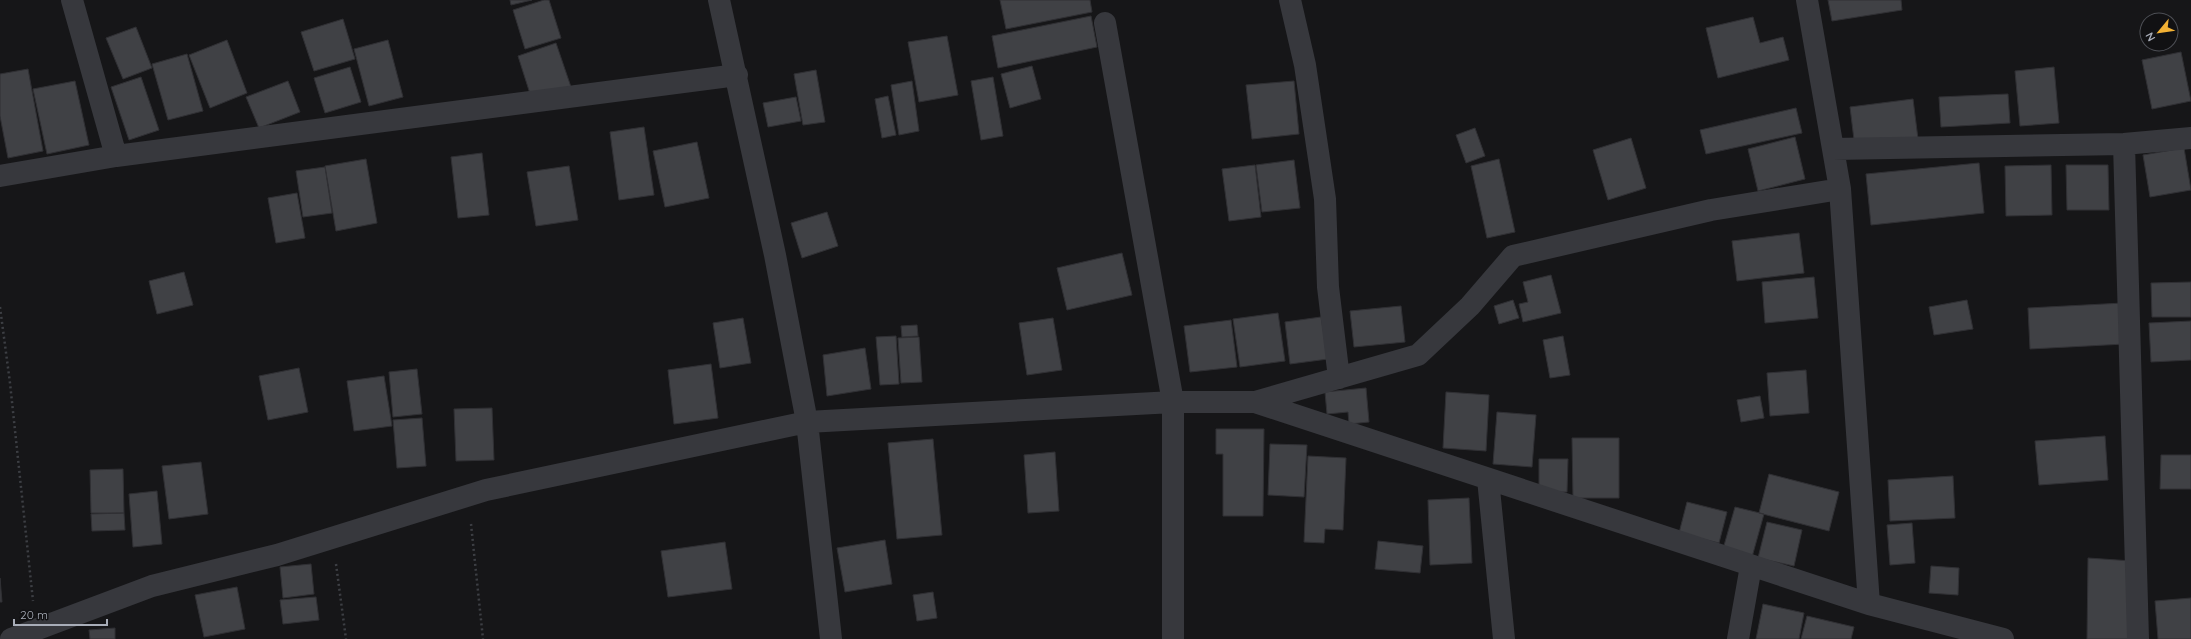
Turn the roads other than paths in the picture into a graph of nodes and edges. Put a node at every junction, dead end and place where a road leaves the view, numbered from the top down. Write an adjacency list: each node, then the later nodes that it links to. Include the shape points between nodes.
1 (72, 0): 10 (street)
2 (719, 0): 6 (street)
3 (1290, 0): 13 (street, via 1305,65 1325,199 1328,287)
4 (1807, 0): 9 (street)
5 (1105, 23): 14 (street)
6 (737, 76): 10 (street); 16 (street)
7 (2191, 138): 8 (street)
8 (2124, 144): 9 (street); 26 (street)
9 (1833, 148): 12 (street)
10 (116, 156): 11 (street)
11 (0, 176)
12 (1840, 190): 13 (street, via 1711,210 1513,256 1470,306 1418,355); 19 (street)
13 (1339, 378): 15 (street)
14 (1173, 402): 15 (street); 16 (street); 22 (street)
15 (1255, 402): 17 (street)
16 (807, 422): 20 (street, via 468,496 278,555 152,586); 21 (street)
17 (1488, 479): 18 (street); 23 (street)
18 (1751, 566): 19 (street); 24 (street)
19 (1869, 604): 25 (street)
20 (11, 639)
21 (831, 639)
22 (1173, 639)
23 (1504, 639)
24 (1738, 639)
25 (2003, 639)
26 (2138, 639)

